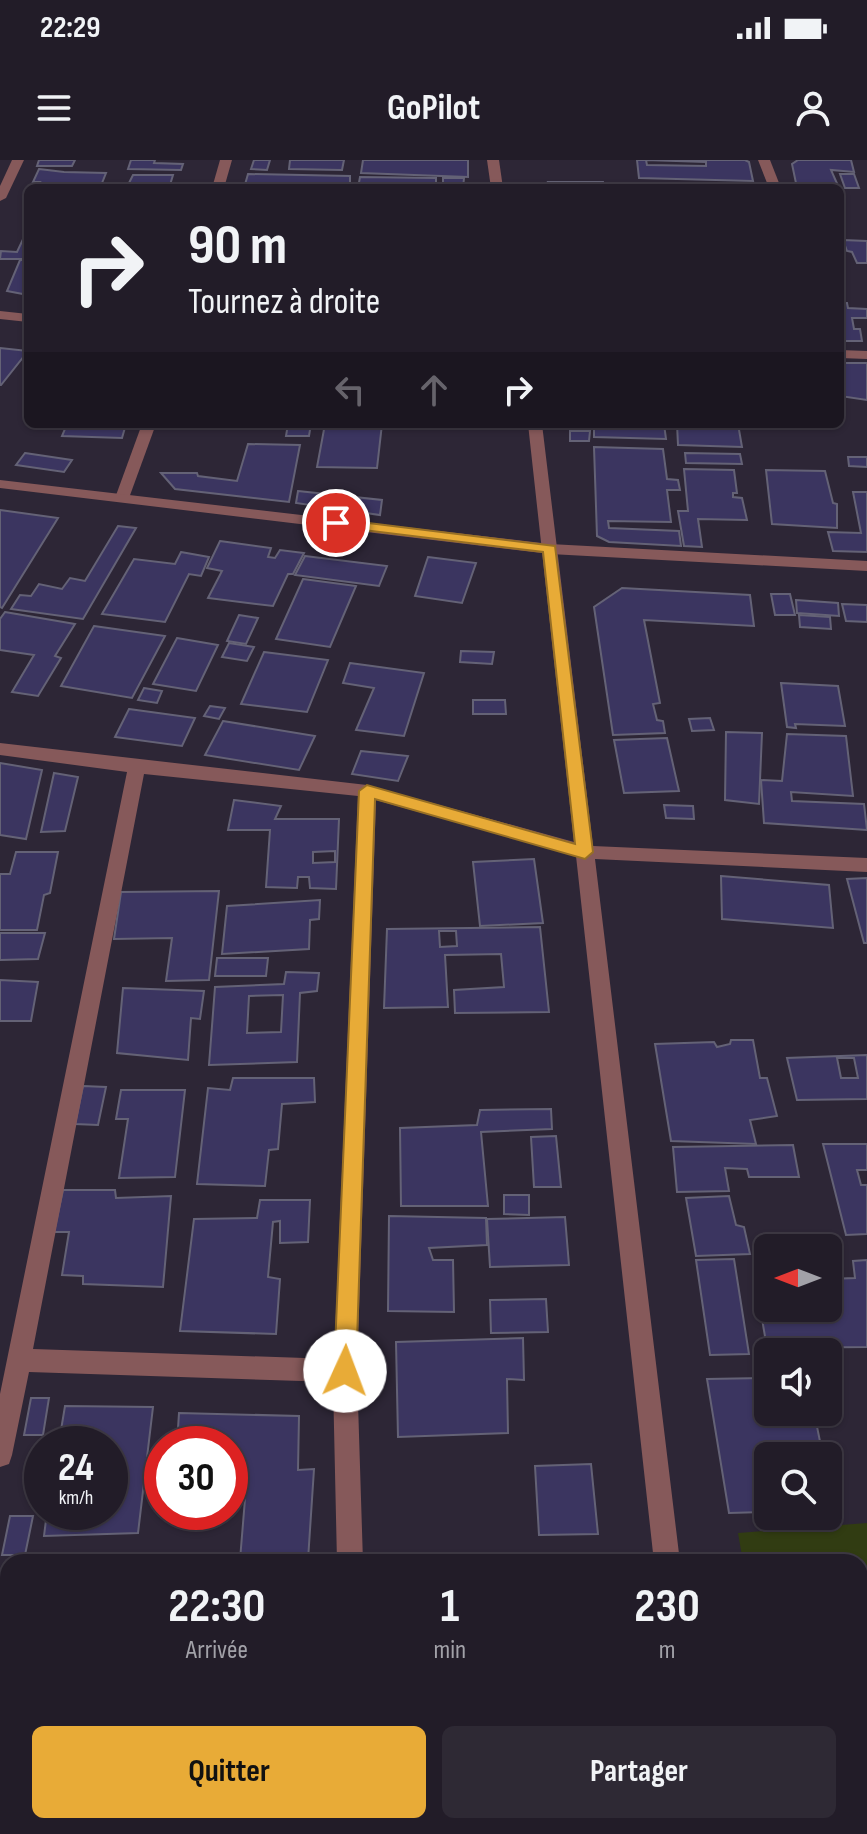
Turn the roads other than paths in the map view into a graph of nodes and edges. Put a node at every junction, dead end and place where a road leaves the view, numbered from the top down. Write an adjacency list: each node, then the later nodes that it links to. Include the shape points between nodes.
1 (18, 160): 8 (street)
2 (226, 160): 5 (street)
3 (493, 160): 6 (street)
4 (764, 160): 7 (street)
5 (219, 184)
6 (496, 184)
7 (773, 184)
8 (0, 198)
9 (0, 315): 10 (street)
10 (24, 318)
11 (844, 354): 12 (street)
12 (867, 355)
13 (148, 428): 16 (street)
14 (535, 428): 17 (street)
15 (0, 484): 16 (street)
16 (122, 498): 17 (street)
17 (550, 549): 18 (street); 22 (street)
18 (867, 566)
19 (0, 749): 20 (street)
20 (137, 767): 21 (street); 24 (street)
21 (367, 791): 22 (street); 25 (street)
22 (585, 852): 23 (street); 28 (street)
23 (867, 865)
24 (19, 1360): 25 (street); 26 (street)
25 (345, 1371): 27 (street)
26 (0, 1455)
27 (350, 1554)
28 (666, 1554)

